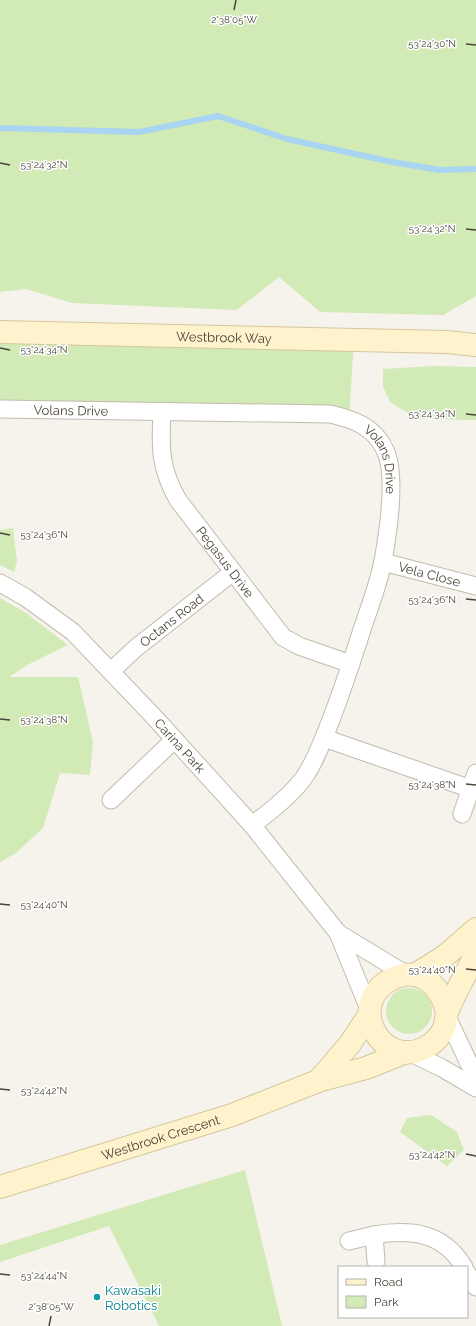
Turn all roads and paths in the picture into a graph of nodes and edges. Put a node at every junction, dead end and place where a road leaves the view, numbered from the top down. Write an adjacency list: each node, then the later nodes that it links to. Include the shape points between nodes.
1 (0, 332): 3 (street, Westbrook Way)
2 (476, 336): 3 (street, Westbrook Way)
3 (447, 342): 4 (street, Westbrook Way)
4 (476, 345)
5 (0, 409): 6 (street, Volans Drive)
6 (162, 413): 7 (street, Volans Drive, via 330,414 349,418 364,425 376,436 390,463 390,497); 8 (street, Pegasus Drive, via 161,456 169,484 178,500)
7 (383, 562): 10 (street, Vela Close); 11 (street, Volans Drive)
8 (233, 572): 11 (street, Pegasus Drive, via 283,637 298,646); 12 (street, Octans Road, via 137,647)
9 (0, 583): 12 (street, Carina Park, via 26,597 72,632)
10 (476, 586)
11 (351, 664): 13 (street, Volans Drive)
12 (111, 671): 14 (street, Carina Park)
13 (324, 738): 15 (street); 18 (street, Volans Drive, via 303,779 280,803)
14 (174, 740): 16 (street); 18 (street, Carina Park)
15 (473, 781): 17 (street)
16 (111, 800)
17 (462, 814)
18 (252, 825): 20 (street, Carina Park)
19 (476, 929): 22 (street, via 445,956)
20 (338, 933): 22 (street, Carina Park); 23 (street, Carina Park)
21 (476, 953): 24 (street)
22 (411, 975): 23 (street, via 396,976 378,989 372,998); 24 (street, via 427,980 437,988 444,1000)
23 (369, 1012): 25 (street, via 371,1026 377,1036 395,1050); 27 (street, Westbrook Crescent, via 350,1044)
24 (447, 1014): 25 (street, via 444,1028 438,1038 420,1050); 26 (street)
25 (407, 1052): 27 (street, Westbrook Crescent, via 366,1068); 28 (street, via 442,1068)
26 (476, 1078)
27 (318, 1081): 29 (street, Westbrook Crescent, via 232,1115)
28 (476, 1088)
29 (0, 1188)
30 (374, 1235): 31 (street); 32 (street); 33 (street, via 406,1231 428,1236 448,1248)
31 (349, 1241)
32 (376, 1261)
33 (463, 1266)
34 (468, 1275): 35 (street)
35 (476, 1287)

